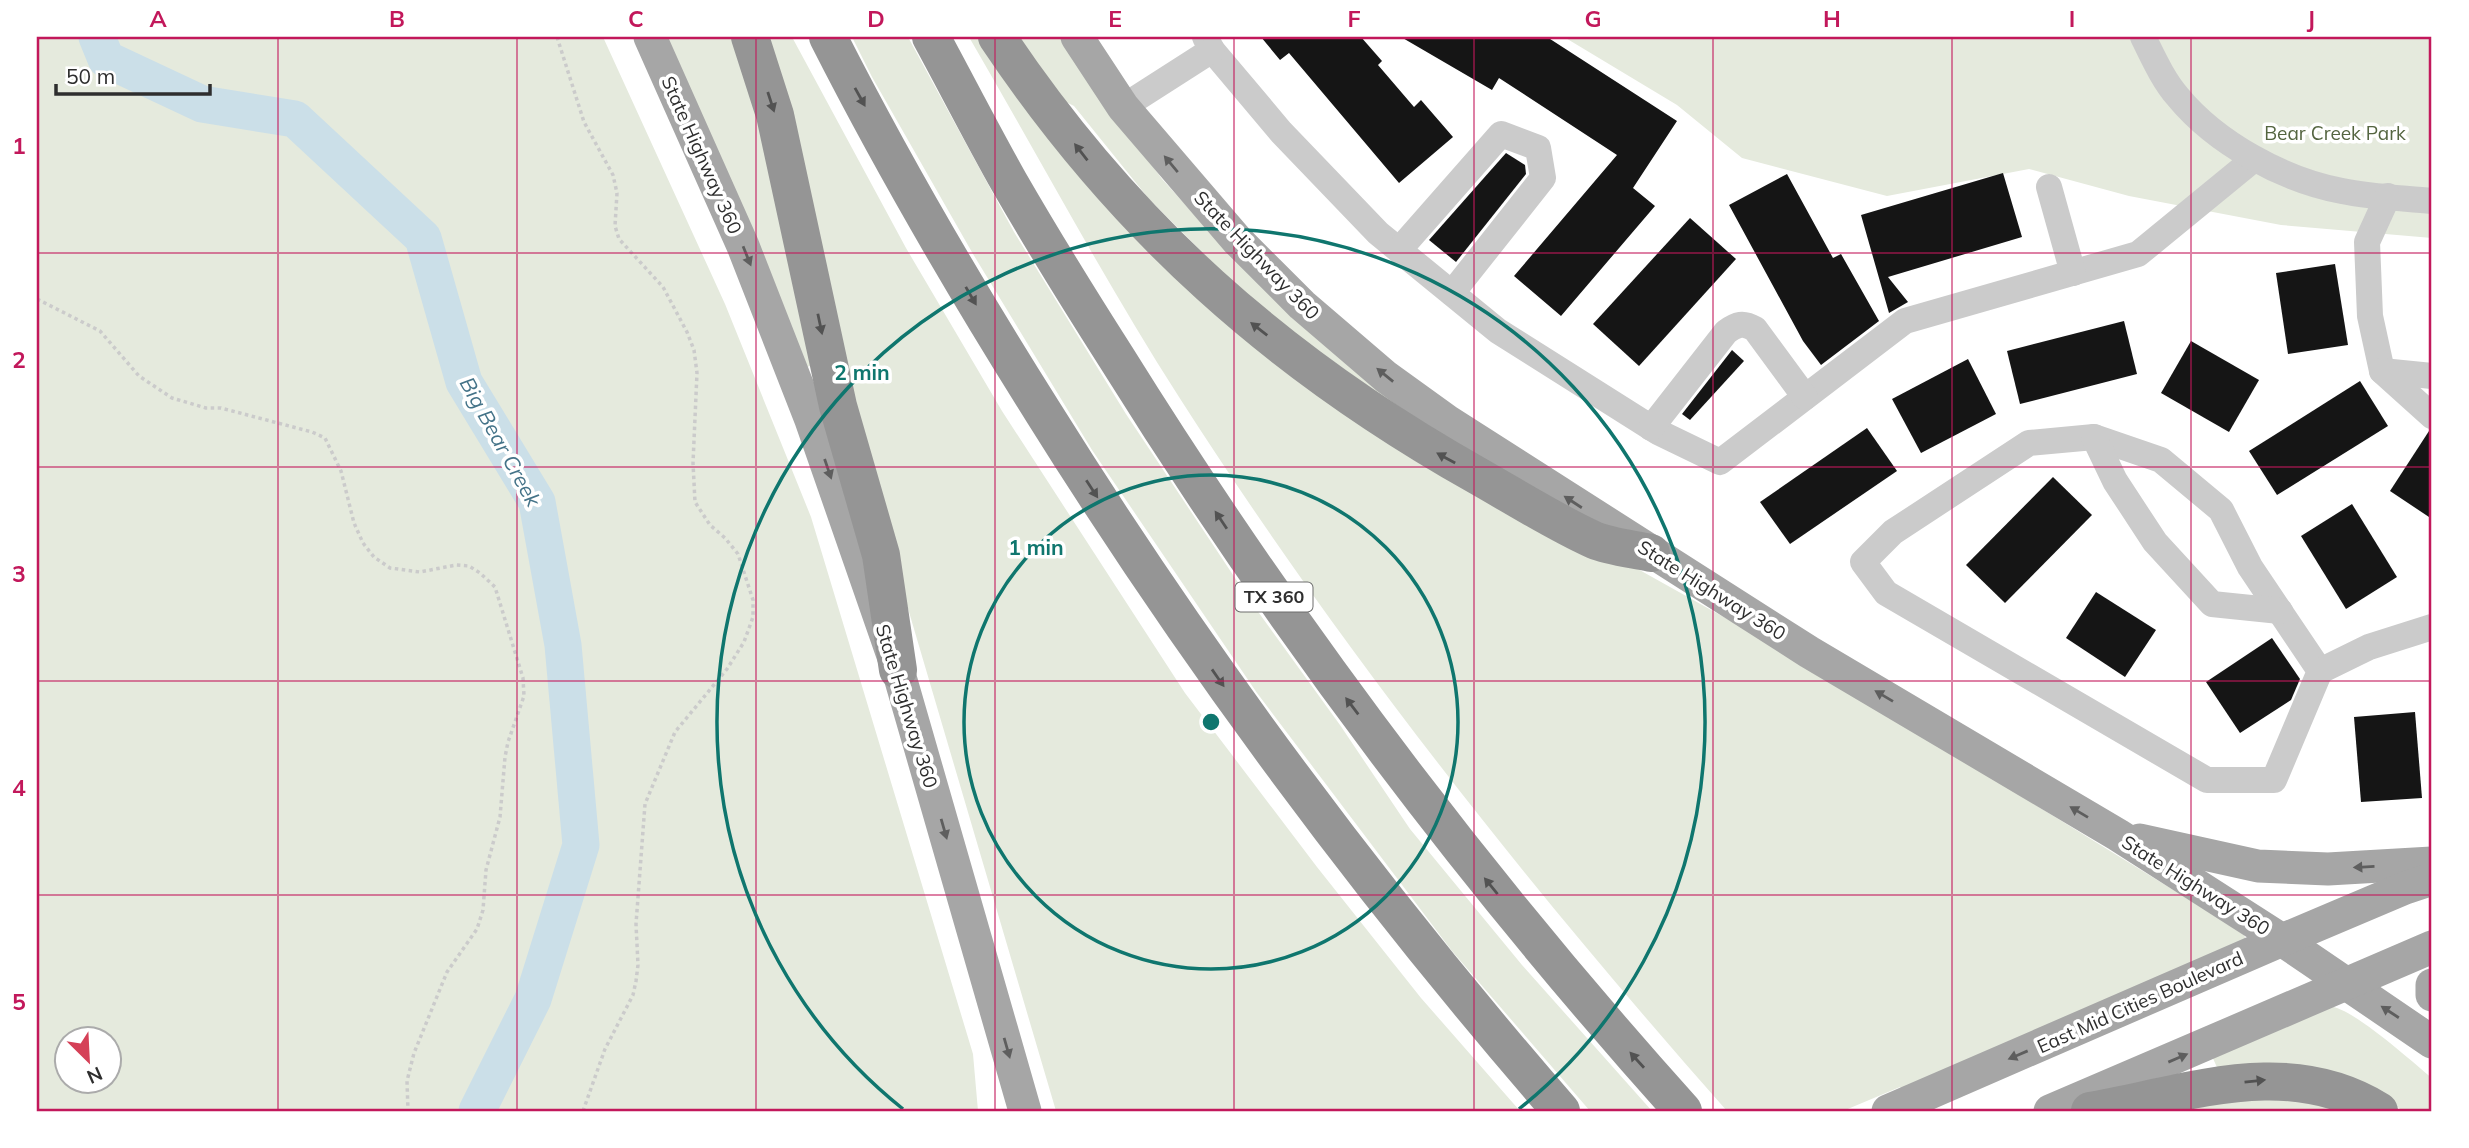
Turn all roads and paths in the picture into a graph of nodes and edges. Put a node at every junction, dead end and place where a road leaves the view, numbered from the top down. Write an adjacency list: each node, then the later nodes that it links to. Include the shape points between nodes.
1 (557, 37): 41 (path, via 584,122 613,175 618,239 663,286 694,350 695,502 738,554 753,600 753,617 744,642 675,732 645,804 636,981)
2 (650, 37): 28 (main road, State Highway 360, one-way to 28, via 743,246 811,419)
3 (750, 37): 28 (highway, one-way to 28, via 775,115 838,406 881,555)
4 (828, 37): 43 (highway, one-way to 43, via 991,329 1154,584 1326,824)
5 (931, 37): 44 (highway, TX 360, one-way to 5, via 1531,936 1428,808 1251,565 1167,440 1009,183)
6 (997, 37): 25 (highway, one-way to 6, via 1596,541 1417,442 1327,382 1164,244 1084,156)
7 (1077, 37): 10 (main road, State Highway 360)
8 (2143, 37): 11 (street, via 2178,97)
9 (1209, 43): 10 (street); 15 (street, via 1281,132)
10 (1123, 107): 25 (main road, State Highway 360, one-way to 10, via 1386,377 1302,305 1237,240)
11 (2254, 159): 13 (street, via 2310,183); 16 (street, via 2138,254)
12 (2049, 187): 16 (street)
13 (2388, 196): 14 (street); 19 (street, via 2367,242 2370,316)
14 (2432, 201)
15 (1399, 250): 17 (street); 17 (street, via 1501,134 1538,148 1543,178)
16 (2073, 273): 21 (street, via 1905,321)
17 (1452, 293): 23 (street, via 1498,331)
18 (37, 299): 40 (path, via 100,331 139,376 172,398 325,438 341,471 363,543 390,568 420,572 469,566 495,587 523,678 524,696 508,742 500,817 486,870 484,909 477,929 447,972 414,1052 407,1081)
19 (2382, 371): 20 (street); 22 (street)
20 (2432, 376)
21 (1805, 397): 23 (street, via 1720,461); 23 (street, via 1755,329 1736,325)
22 (2432, 416)
23 (1651, 428)
24 (2094, 437): 26 (street, via 2161,460 2221,510 2250,567); 26 (street, via 2115,481 2155,542 2212,604); 29 (street, via 2029,443 1893,532 1863,562 1886,593 2207,780 2274,780)
25 (1651, 553): 30 (main road, State Highway 360, one-way to 25)
26 (2280, 611): 29 (street)
27 (2432, 626): 29 (street, via 2369,647)
28 (898, 670): 42 (main road, State Highway 360, one-way to 42)
29 (2320, 671)
30 (2118, 835): 31 (main road, one-way to 30, via 2328,869 2258,866); 33 (main road, State Highway 360)
31 (2432, 863)
32 (2432, 879): 33 (main road, East Mid Cities Boulevard)
33 (2282, 940): 35 (main road, State Highway 360); 39 (main road, East Mid Cities Boulevard, one-way to 39)
34 (2432, 947): 35 (main road)
35 (2346, 983): 38 (main road, State Highway 360, one-way to 35); 45 (main road, one-way to 35)
36 (2432, 985): 37 (main road)
37 (2432, 995)
38 (2432, 1042)
39 (1894, 1108)
40 (408, 1111)
41 (583, 1111)
42 (1025, 1111)
43 (1561, 1111)
44 (1683, 1111)
45 (2050, 1111)
46 (2090, 1111): 47 (highway, one-way to 47, via 2264,1080 2311,1083 2358,1098)
47 (2379, 1111)

